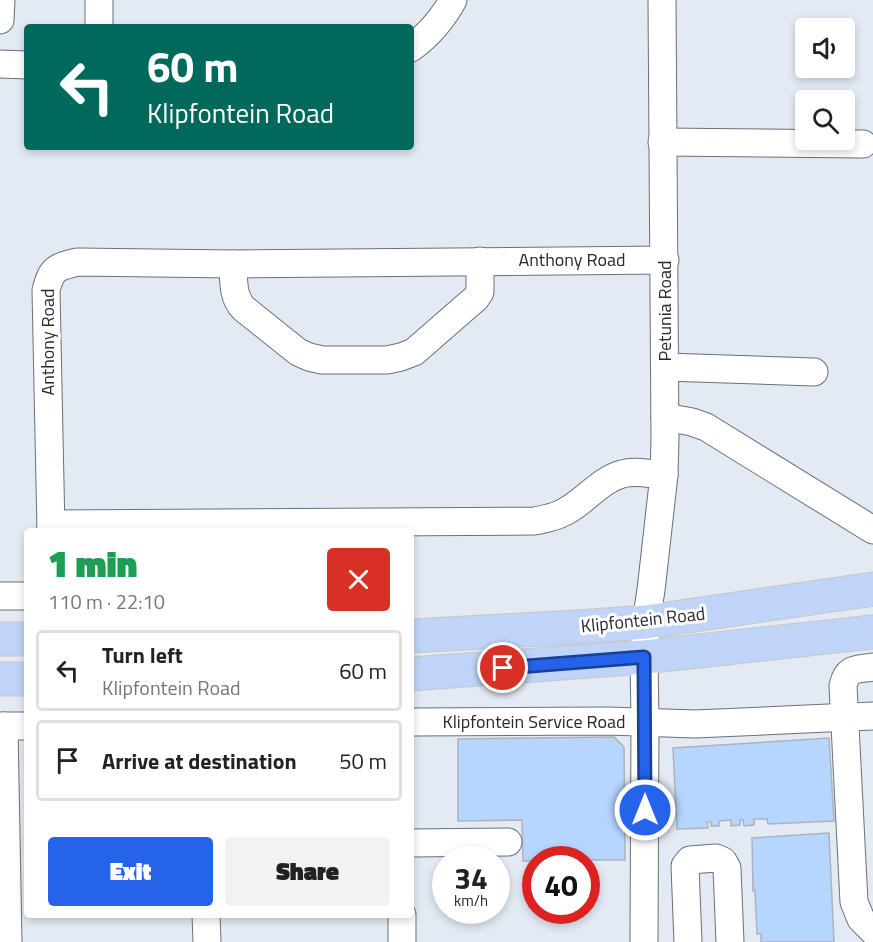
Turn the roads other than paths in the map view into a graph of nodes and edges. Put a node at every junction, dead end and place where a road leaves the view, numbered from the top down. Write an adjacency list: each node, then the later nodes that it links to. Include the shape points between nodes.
1 (1, 0): 6 (street)
2 (99, 0): 7 (street)
3 (107, 0): 8 (street)
4 (453, 0): 9 (street, via 426,37)
5 (662, 0): 12 (street, Petunia Road)
6 (0, 20)
7 (99, 24)
8 (107, 24)
9 (414, 46)
10 (0, 64): 11 (street)
11 (24, 65)
12 (662, 142): 13 (street); 14 (street, Petunia Road)
13 (863, 144)
14 (665, 260): 15 (street, Anthony Road); 17 (street, Petunia Road)
15 (480, 261): 16 (street, Anthony Road); 16 (street, via 480,292 476,298 414,352 387,360 322,360 298,352 237,302)
16 (233, 264): 21 (street, Anthony Road, via 78,262 61,266 50,276 45,290)
17 (665, 367): 18 (street); 19 (street, Petunia Road)
18 (814, 372)
19 (665, 417): 20 (street, Petunia Road); 22 (street, via 706,427)
20 (664, 475): 21 (street, via 621,474 559,515 535,521); 26 (street, Petunia Road)
21 (51, 527)
22 (873, 530)
23 (873, 590): 26 (main road, Klipfontein Road)
24 (0, 596): 25 (street)
25 (24, 596)
26 (646, 622): 28 (main road, Klipfontein Road); 31 (street, Petunia Road)
27 (873, 632): 31 (main road, Klipfontein Road)
28 (414, 636)
29 (0, 639): 30 (main road)
30 (24, 639)
31 (644, 657): 33 (main road, Klipfontein Road); 41 (street, Petunia Road)
32 (873, 667): 37 (street, via 849,672)
33 (414, 674)
34 (24, 678): 35 (main road)
35 (0, 679)
36 (873, 685): 37 (street)
37 (843, 690): 39 (street)
38 (873, 716): 39 (street, Klipfontein Service Road)
39 (844, 717): 41 (street, Klipfontein Service Road, via 695,724); 47 (street, via 854,902 861,919)
40 (414, 722): 41 (street, Klipfontein Service Road)
41 (645, 722): 51 (street, Petunia Road)
42 (10, 726): 48 (street)
43 (508, 842): 44 (street)
44 (414, 843)
45 (206, 918): 49 (street)
46 (402, 918): 50 (street)
47 (873, 931)
48 (8, 942)
49 (207, 942)
50 (402, 942)
51 (644, 942)
52 (688, 942): 53 (street, via 685,866 694,859 716,858 727,868)
53 (730, 942)

